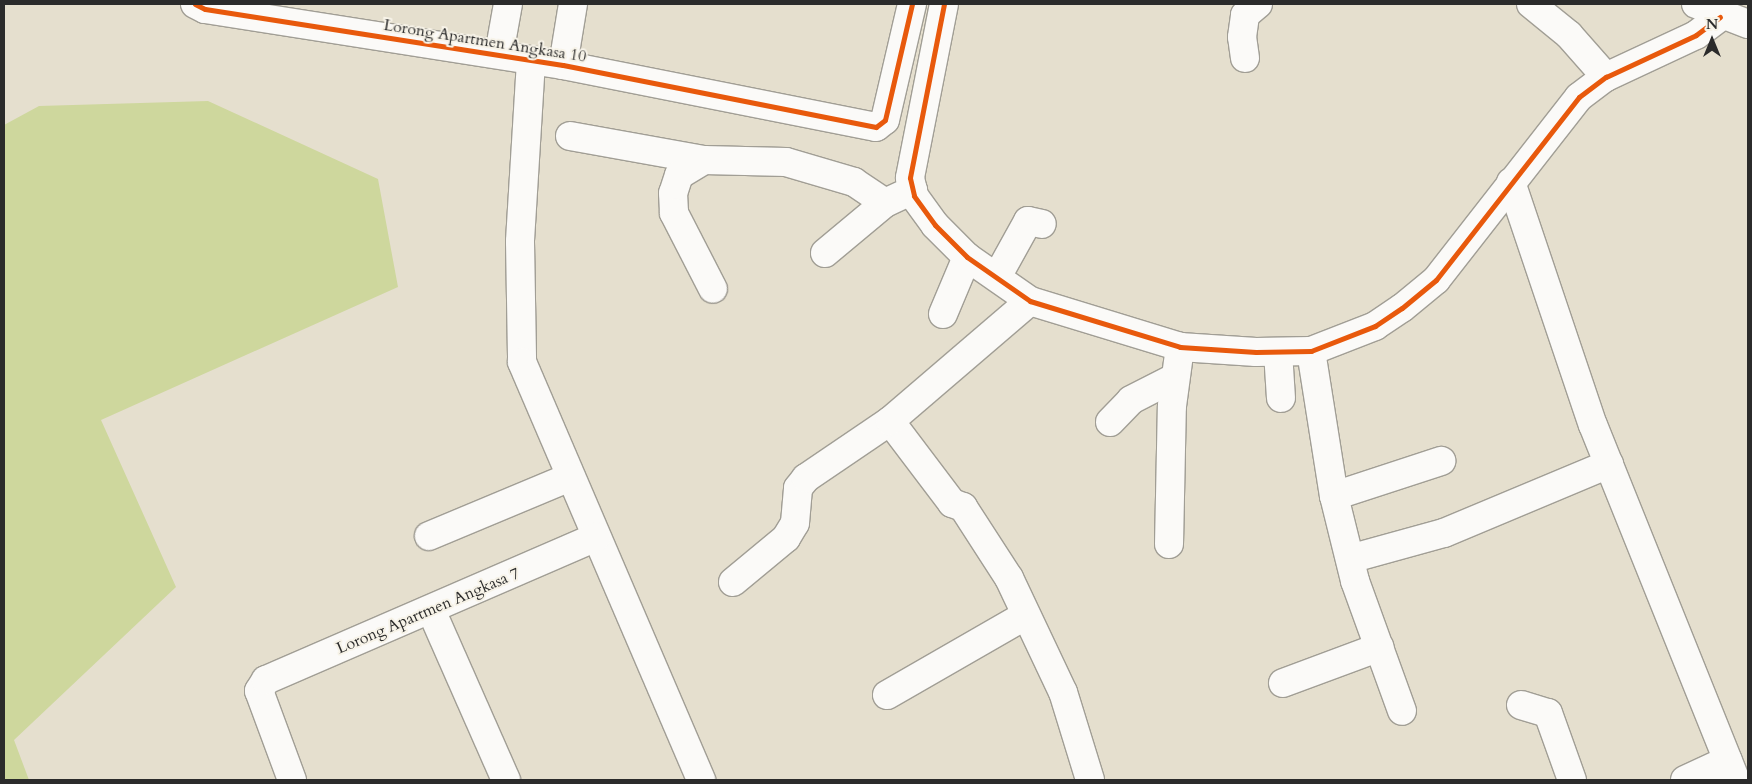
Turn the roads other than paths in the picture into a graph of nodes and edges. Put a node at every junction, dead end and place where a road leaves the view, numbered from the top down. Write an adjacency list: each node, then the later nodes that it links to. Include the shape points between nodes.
1 (195, 4): 11 (street, Lorong Apartmen Angkasa 10, via 205,9)
2 (508, 4): 11 (street)
3 (573, 4): 14 (street)
4 (912, 4): 14 (street, Lorong Apartmen Angkasa 10, via 885,120 876,127)
5 (944, 4): 19 (street, via 910,178)
6 (1258, 4): 12 (street, via 1245,15 1242,37)
7 (1531, 4): 15 (street, via 1569,35)
8 (1696, 4): 9 (street)
9 (1720, 17): 10 (street); 15 (street, via 1696,35)
10 (1748, 24)
11 (499, 54): 13 (street, Lorong Apartmen Angkasa 10)
12 (1245, 58)
13 (531, 61): 14 (street, Lorong Apartmen Angkasa 10); 37 (street, via 520,242 522,362)
14 (563, 65)
15 (1606, 76): 18 (street, via 1579,97)
16 (570, 136): 17 (street)
17 (704, 160): 20 (street, via 786,162 854,182); 25 (street, via 679,175 673,203 681,233)
18 (1511, 182): 29 (street, via 1436,280 1374,326); 36 (street)
19 (913, 190): 20 (street); 23 (street, via 935,225)
20 (885, 203): 22 (street)
21 (1042, 224): 24 (street, via 1028,221)
22 (825, 253)
23 (968, 257): 24 (street); 27 (street)
24 (997, 276): 26 (street)
25 (713, 289)
26 (1030, 301): 28 (street); 33 (street)
27 (943, 314)
28 (1180, 347): 30 (street); 31 (street)
29 (1311, 350): 30 (street); 38 (street)
30 (1278, 352): 32 (street)
31 (1174, 378): 34 (street, via 1131,400); 41 (street)
32 (1281, 398)
33 (890, 420): 43 (street, via 806,478 798,488 795,522 786,538); 45 (street, via 952,503 963,507 1009,578)
34 (1110, 422)
35 (1441, 461): 38 (street)
36 (1609, 464): 42 (street, via 1444,534); 51 (street)
37 (570, 477): 39 (street); 40 (street)
38 (1334, 496): 42 (street)
39 (429, 536)
40 (596, 537): 44 (street, Lorong Apartmen Angkasa 7); 54 (street)
41 (1169, 544)
42 (1353, 558): 46 (street, via 1363,610)
43 (733, 582)
44 (431, 610): 52 (street, Lorong Apartmen Angkasa 7, via 261,685 259,691); 53 (street)
45 (1026, 615): 48 (street); 55 (street, via 1063,692)
46 (1380, 647): 47 (street); 50 (street)
47 (1283, 683)
48 (887, 695)
49 (1521, 705): 56 (street, via 1548,713)
50 (1402, 711)
51 (1732, 770): 57 (street)
52 (292, 780)
53 (506, 780)
54 (701, 780)
55 (1090, 780)
56 (1572, 780)
57 (1685, 780)

